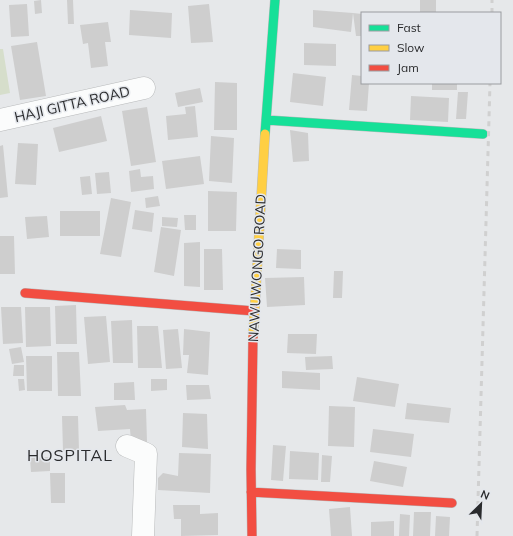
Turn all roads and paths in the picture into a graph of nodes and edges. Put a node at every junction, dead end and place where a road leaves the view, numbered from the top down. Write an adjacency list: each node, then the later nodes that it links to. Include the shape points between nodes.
1 (276, 0): 4 (street, NAWUWONGO ROAD)
2 (144, 88): 3 (street, HAJI GITTA ROAD)
3 (0, 120)
4 (266, 120): 5 (street); 7 (street, NAWUWONGO ROAD)
5 (483, 134)
6 (25, 293): 7 (street)
7 (254, 311): 9 (street, NAWUWONGO ROAD)
8 (127, 446): 11 (street, via 146,454)
9 (251, 492): 10 (street); 12 (street, NAWUWONGO ROAD)
10 (452, 503)
11 (143, 536)
12 (252, 536)

